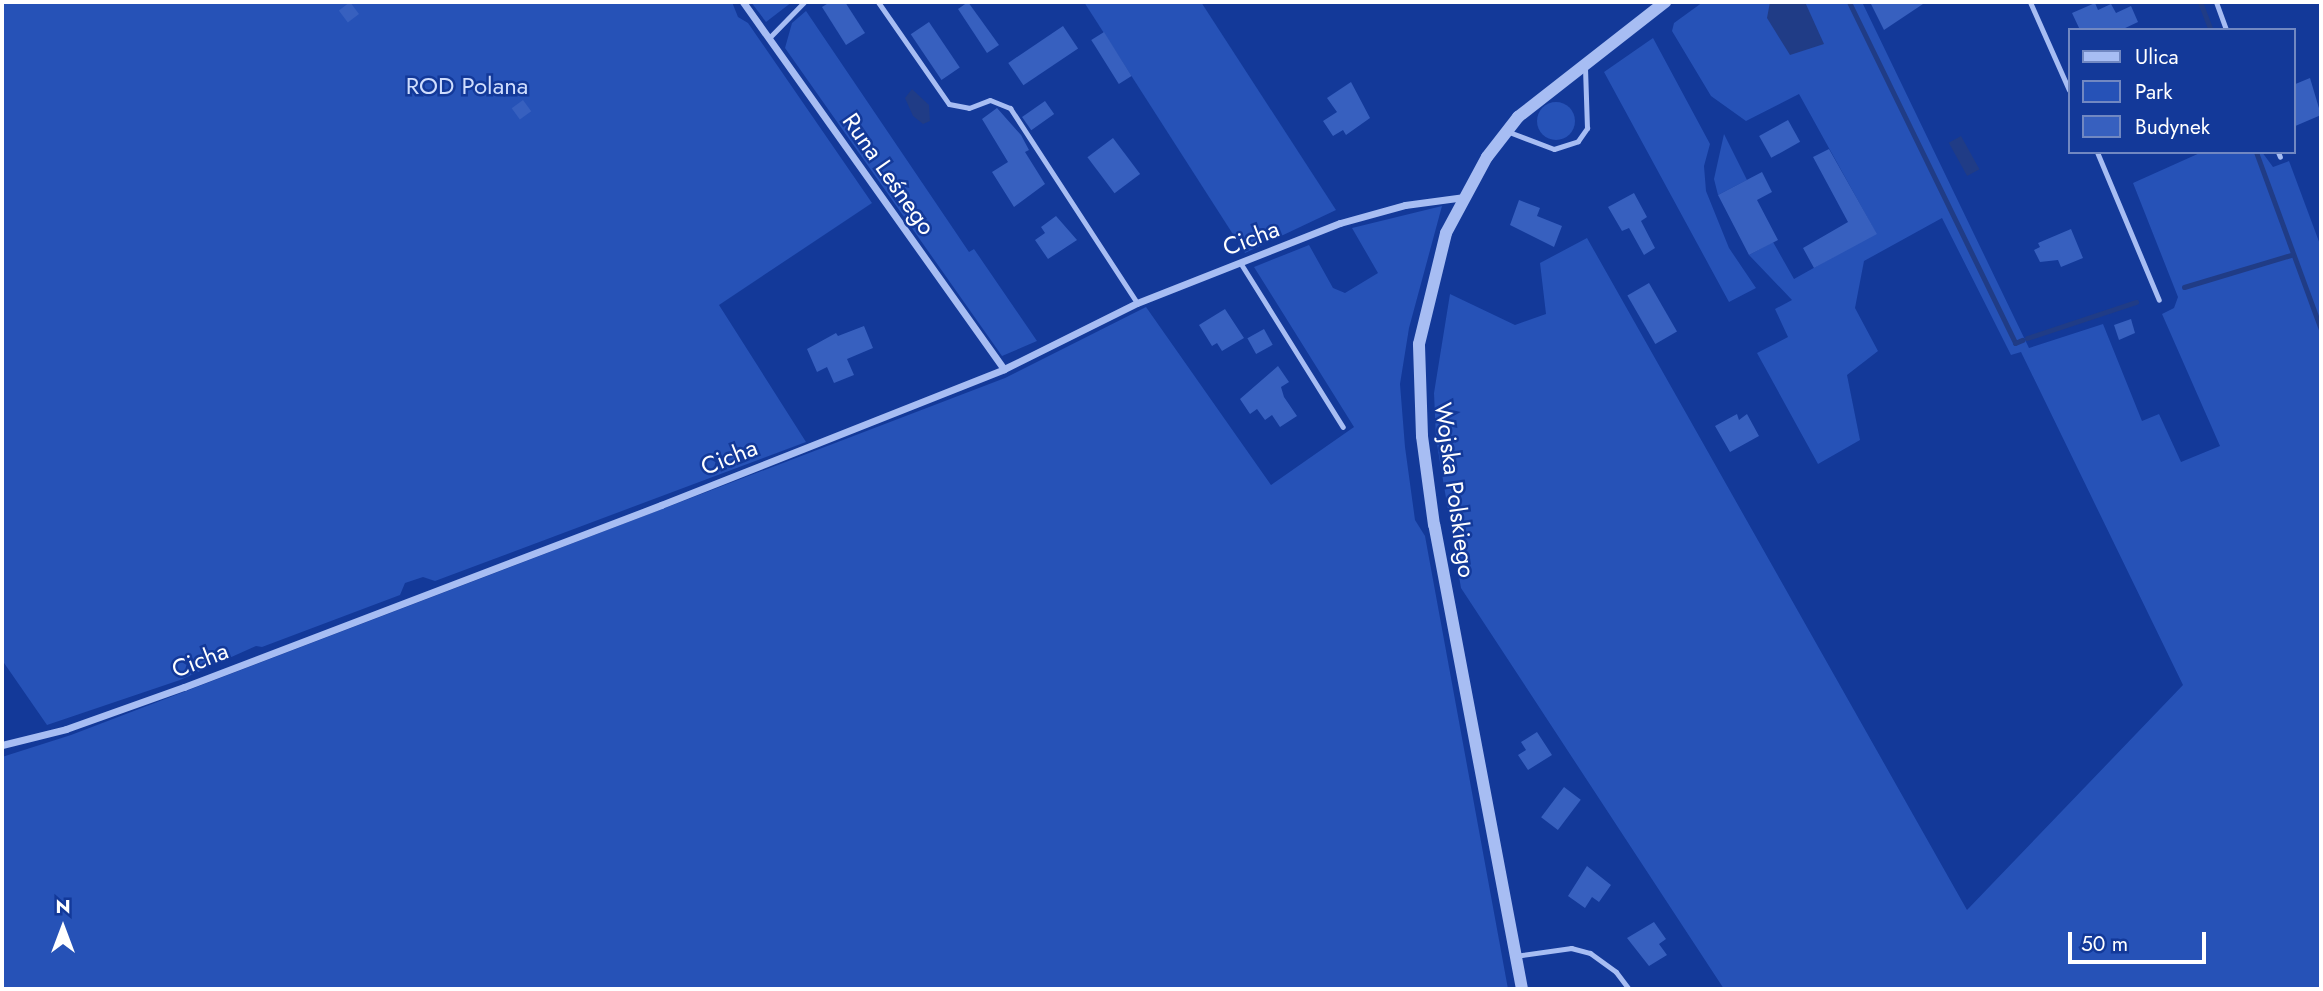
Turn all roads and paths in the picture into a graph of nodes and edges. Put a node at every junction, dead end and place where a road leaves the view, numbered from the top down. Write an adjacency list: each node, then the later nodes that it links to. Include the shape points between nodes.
1 (743, 2): 9 (street, Runa Leśnego)
2 (804, 2): 9 (lane)
3 (878, 2): 17 (lane, via 949,104 969,108 990,100 1010,108)
4 (1665, 2): 7 (street, Wojska Polskiego)
5 (2030, 2): 11 (lane)
6 (2216, 2): 8 (lane)
7 (1651, 6): 10 (street, Wojska Polskiego)
8 (2225, 28)
9 (769, 38): 18 (street, Runa Leśnego)
10 (1584, 63): 12 (street, Wojska Polskiego); 12 (lane, via 1587,128 1578,141 1554,149)
11 (2068, 88)
12 (1506, 131): 14 (street, Wojska Polskiego)
13 (2098, 154): 16 (lane)
14 (1464, 197): 15 (street, Cicha, via 1367,214); 21 (street, Wojska Polskiego, via 1446,233 1419,344 1422,436)
15 (1241, 264): 17 (street, Cicha); 19 (lane)
16 (2159, 300)
17 (1137, 303): 18 (street, Cicha)
18 (1004, 369): 20 (street, Cicha, via 184,687 66,729)
19 (1343, 427)
20 (2, 745)
21 (1515, 956): 22 (street, Wojska Polskiego); 23 (lane, via 1571,948 1590,953 1616,972)
22 (1522, 989)
23 (1629, 989)

